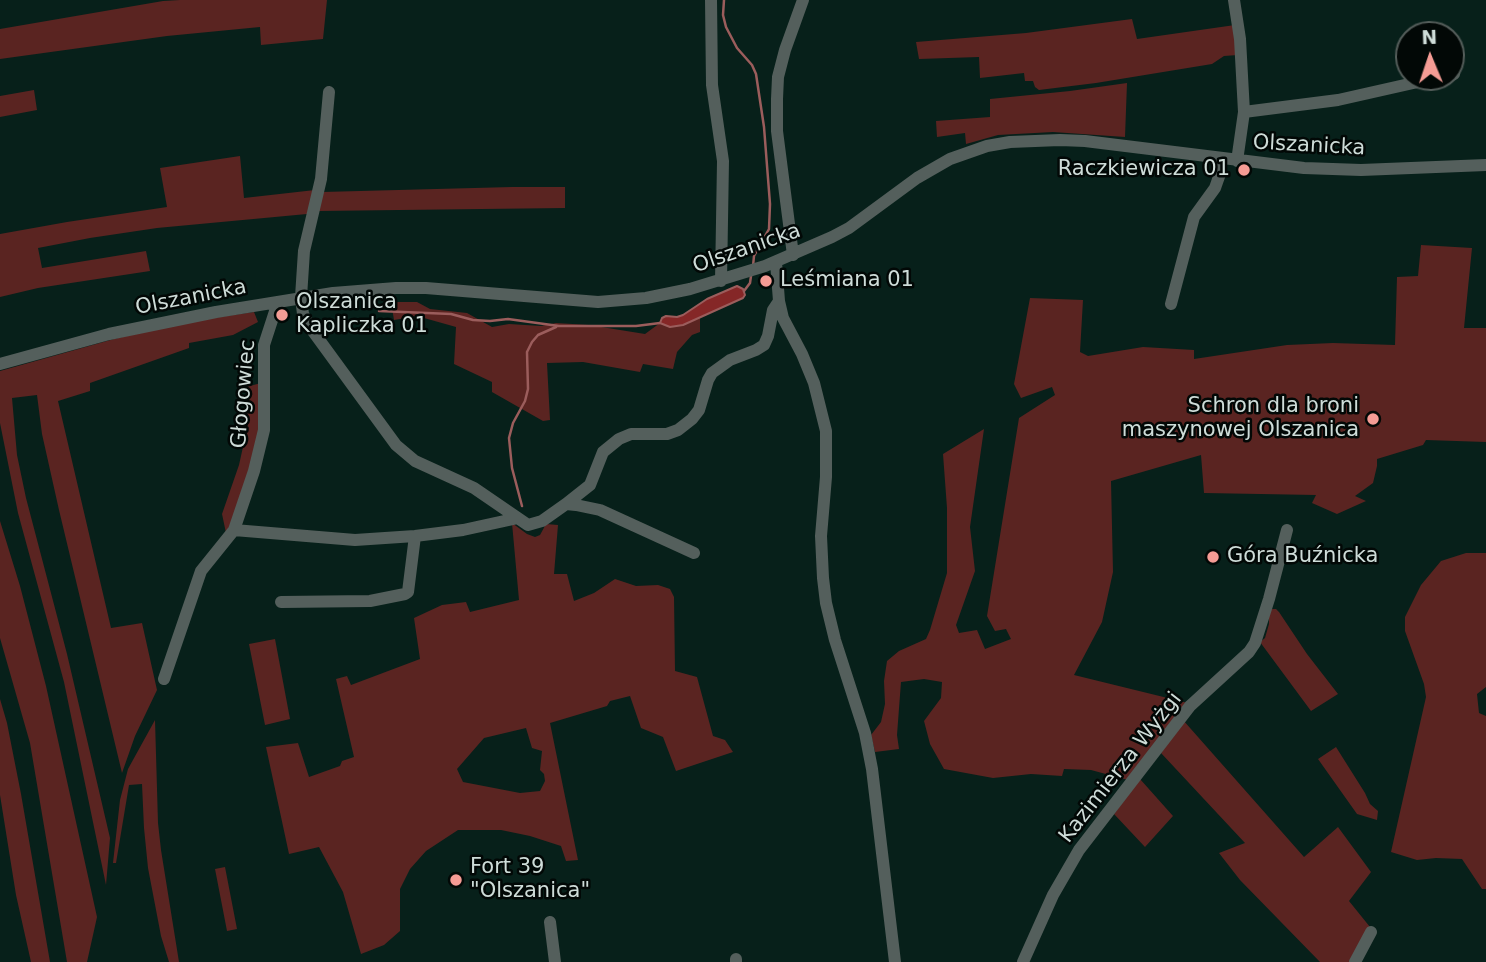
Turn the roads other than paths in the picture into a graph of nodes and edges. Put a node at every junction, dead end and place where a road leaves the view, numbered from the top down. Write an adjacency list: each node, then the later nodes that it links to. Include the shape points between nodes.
1 (711, 0): 12 (street, via 712,85 723,161)
2 (803, 0): 10 (street, via 785,50 777,99)
3 (1234, 0): 6 (street)
4 (1395, 87): 6 (street)
5 (329, 92): 13 (street, via 326,147 304,251)
6 (1244, 113): 8 (street)
7 (1221, 159): 8 (street, Olszanicka); 10 (street, Olszanicka, via 1085,141 1035,140 987,146 933,168 849,228); 16 (street, via 1215,188 1194,217)
8 (1237, 161): 9 (street, Olszanicka, via 1334,170)
9 (1486, 164)
10 (793, 255): 11 (street, Olszanicka)
11 (776, 262): 12 (street, Olszanicka); 14 (street)
12 (721, 281): 13 (street, Olszanicka, via 646,298 598,302 426,288)
13 (301, 297): 15 (street, Olszanicka); 19 (street, via 312,330 396,445 415,461 474,488)
14 (779, 301): 18 (street, via 764,345 712,373 692,419 678,430 660,435 631,433 619,439 603,452 590,485); 29 (street, via 814,383 826,431 821,536 826,603 872,769)
15 (278, 302): 17 (street, Olszanicka, via 109,334); 20 (street, Głogowiec, via 264,345 264,430)
16 (1171, 304)
17 (0, 364)
18 (566, 504): 19 (street, via 542,521 528,525); 23 (street, via 600,510)
19 (518, 518): 22 (street)
20 (234, 530): 22 (street, via 355,540); 25 (street, Głogowiec, via 201,571)
21 (1287, 530): 30 (street, Kazimierza Wyżgi, via 1259,635 1249,653 1190,706 1079,850)
22 (415, 536): 24 (street, via 405,594 370,601)
23 (694, 553)
24 (281, 602)
25 (164, 679)
26 (550, 922): 28 (street)
27 (1371, 932): 31 (street)
28 (555, 962)
29 (895, 962)
30 (1023, 962)
31 (1355, 962)

